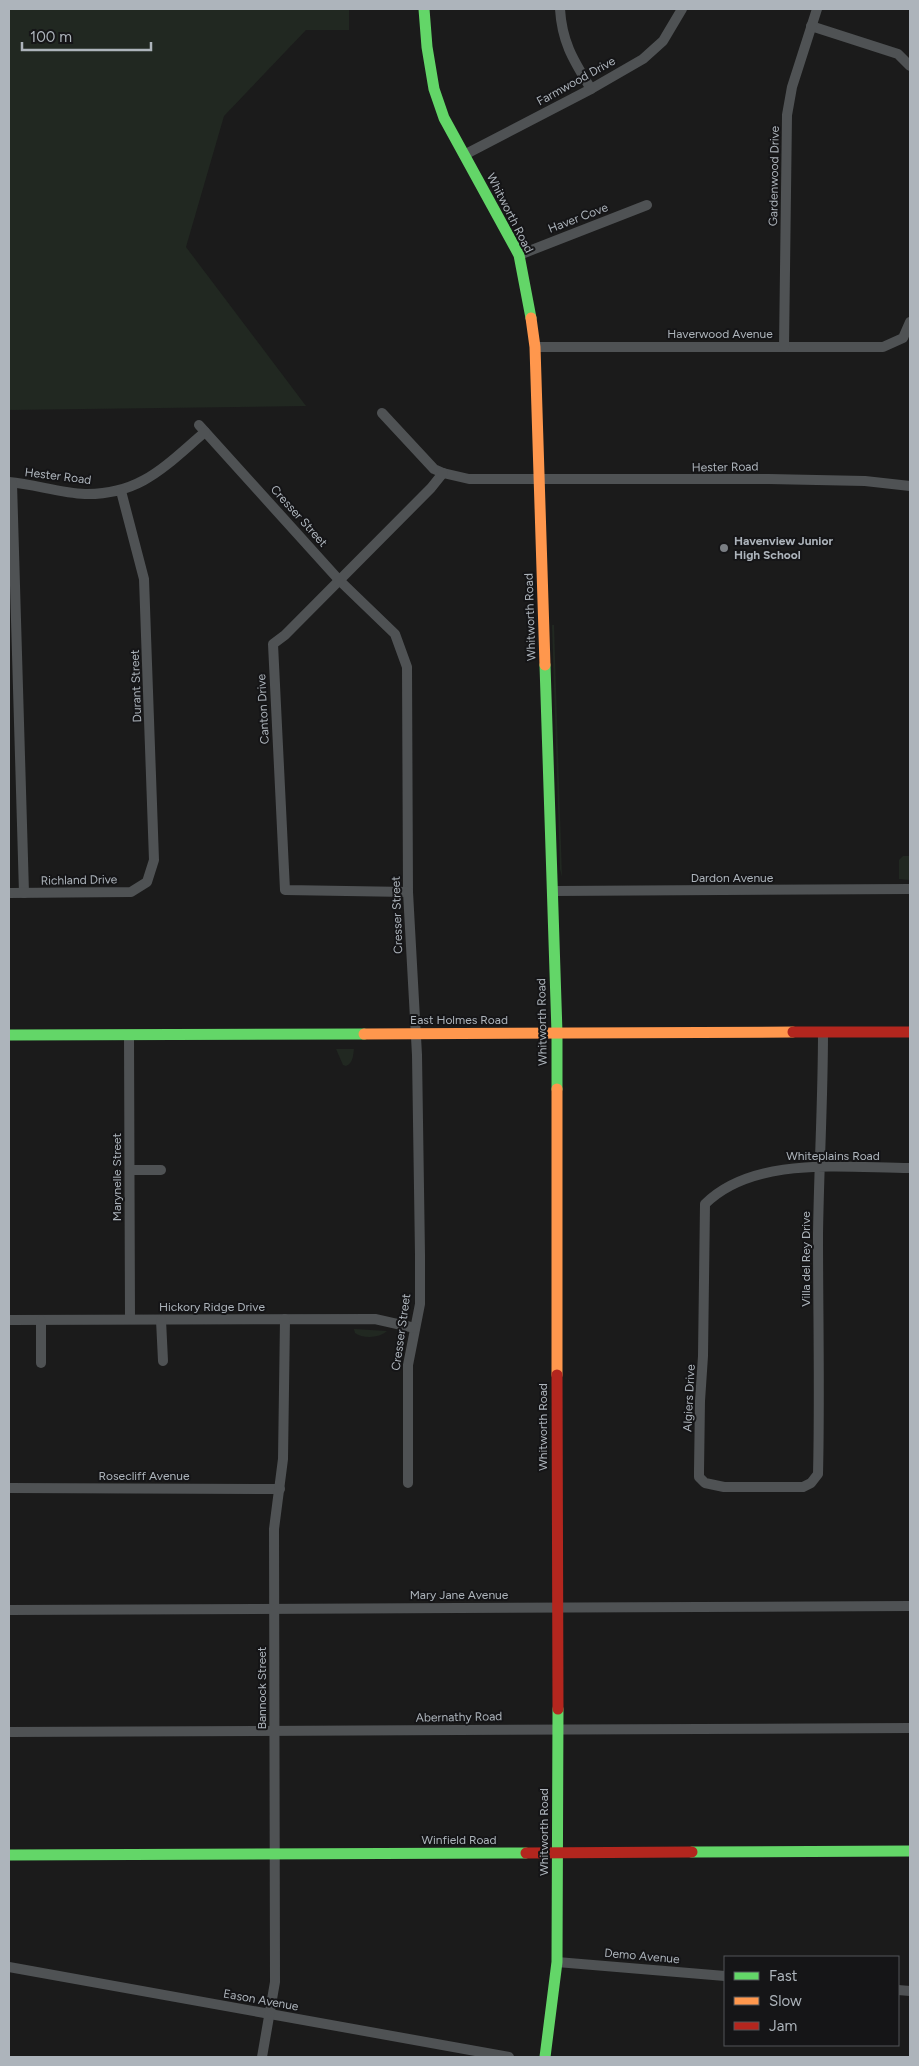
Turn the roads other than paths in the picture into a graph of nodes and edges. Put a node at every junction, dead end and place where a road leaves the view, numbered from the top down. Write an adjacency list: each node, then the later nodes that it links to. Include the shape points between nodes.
1 (424, 9): 8 (street, Whitworth Road, via 426,47 434,89 444,118)
2 (560, 9): 7 (street, via 568,50)
3 (682, 9): 7 (street, Farmwood Drive, via 663,42 643,59)
4 (817, 9): 5 (street, Gardenwood Drive)
5 (811, 26): 6 (street, via 898,54); 13 (street, Gardenwood Drive, via 787,115)
6 (910, 66)
7 (591, 89): 8 (street, Farmwood Drive)
8 (464, 155): 10 (street, Whitworth Road)
9 (647, 205): 10 (street, Haver Cove)
10 (519, 255): 12 (street, Whitworth Road)
11 (910, 322): 13 (street, Haverwood Avenue, via 902,338 884,347)
12 (535, 347): 13 (street, Haverwood Avenue); 17 (street, Whitworth Road)
13 (784, 347)
14 (382, 413): 16 (street, via 424,459)
15 (202, 428): 20 (street, Hester Road, via 154,475); 21 (street, Cresser Street)
16 (442, 473): 17 (street, Hester Road, via 470,479); 21 (street, Canton Drive)
17 (539, 479): 19 (street, Hester Road, via 865,481); 24 (street, Whitworth Road)
18 (10, 482): 20 (street, Hester Road, via 85,494); 27 (street)
19 (910, 486)
20 (121, 491): 22 (street, Durant Street, via 144,579 154,860)
21 (339, 580): 25 (street, Cresser Street, via 395,634 407,667); 25 (street, Canton Drive, via 273,644 285,890)
22 (147, 882): 27 (street, Richland Drive, via 131,892)
23 (910, 889): 24 (street, Dardon Avenue)
24 (553, 890): 30 (street, Whitworth Road)
25 (408, 892): 31 (street, Cresser Street)
26 (9, 893): 27 (street, Richland Drive)
27 (24, 893)
28 (823, 1032): 29 (street, East Holmes Road); 30 (street, East Holmes Road); 34 (street, Villa del Rey Drive)
29 (910, 1032)
30 (557, 1033): 31 (street, East Holmes Road); 52 (street, Whitworth Road)
31 (416, 1034): 33 (street, East Holmes Road); 44 (street, Cresser Street, via 420,1304)
32 (9, 1035): 33 (street, East Holmes Road)
33 (129, 1035): 36 (street, Marynelle Street)
34 (819, 1167): 35 (street, Whiteplains Road); 38 (street, Whiteplains Road, via 772,1170 717,1192); 48 (street, Villa del Rey Drive, via 818,1469)
35 (910, 1168)
36 (130, 1170): 37 (street); 39 (street, Marynelle Street)
37 (161, 1170)
38 (705, 1204): 48 (street, Algiers Drive, via 699,1477 705,1483 724,1487 803,1488)
39 (130, 1319): 42 (street, Hickory Ridge Drive); 43 (street, Hickory Ridge Drive)
40 (285, 1319): 43 (street, Hickory Ridge Drive); 44 (street, Hickory Ridge Drive, via 375,1319); 50 (street, Bannock Street)
41 (9, 1320): 42 (street, Hickory Ridge Drive)
42 (41, 1320): 46 (street)
43 (161, 1320): 45 (street)
44 (415, 1328): 47 (street, Cresser Street, via 408,1365)
45 (163, 1361)
46 (41, 1363)
47 (408, 1483)
48 (811, 1484)
49 (9, 1488): 50 (street, Rosecliff Avenue)
50 (280, 1489): 53 (street, Bannock Street, via 274,1529)
51 (910, 1606): 52 (street, Mary Jane Avenue)
52 (557, 1607): 53 (street, Mary Jane Avenue); 56 (street, Whitworth Road)
53 (275, 1609): 54 (street, Mary Jane Avenue); 58 (street, Bannock Street)
54 (9, 1610)
55 (910, 1728): 56 (street, Abernathy Road)
56 (558, 1729): 58 (street, Abernathy Road); 61 (street, Whitworth Road)
57 (9, 1732): 58 (street, Abernathy Road)
58 (275, 1732): 60 (street, Bannock Street)
59 (910, 1851): 61 (street, Winfield Road)
60 (275, 1854): 61 (street, Winfield Road); 62 (street, Winfield Road); 66 (street, Bannock Street, via 275,1982)
61 (558, 1854): 63 (street, Whitworth Road)
62 (9, 1855)
63 (557, 1962): 65 (street, Demo Avenue); 69 (street, Whitworth Road)
64 (9, 1967): 66 (street, Eason Avenue)
65 (724, 1976)
66 (270, 2014): 67 (street, Bannock Street); 68 (street, Eason Avenue)
67 (262, 2057)
68 (509, 2057)
69 (545, 2057)

